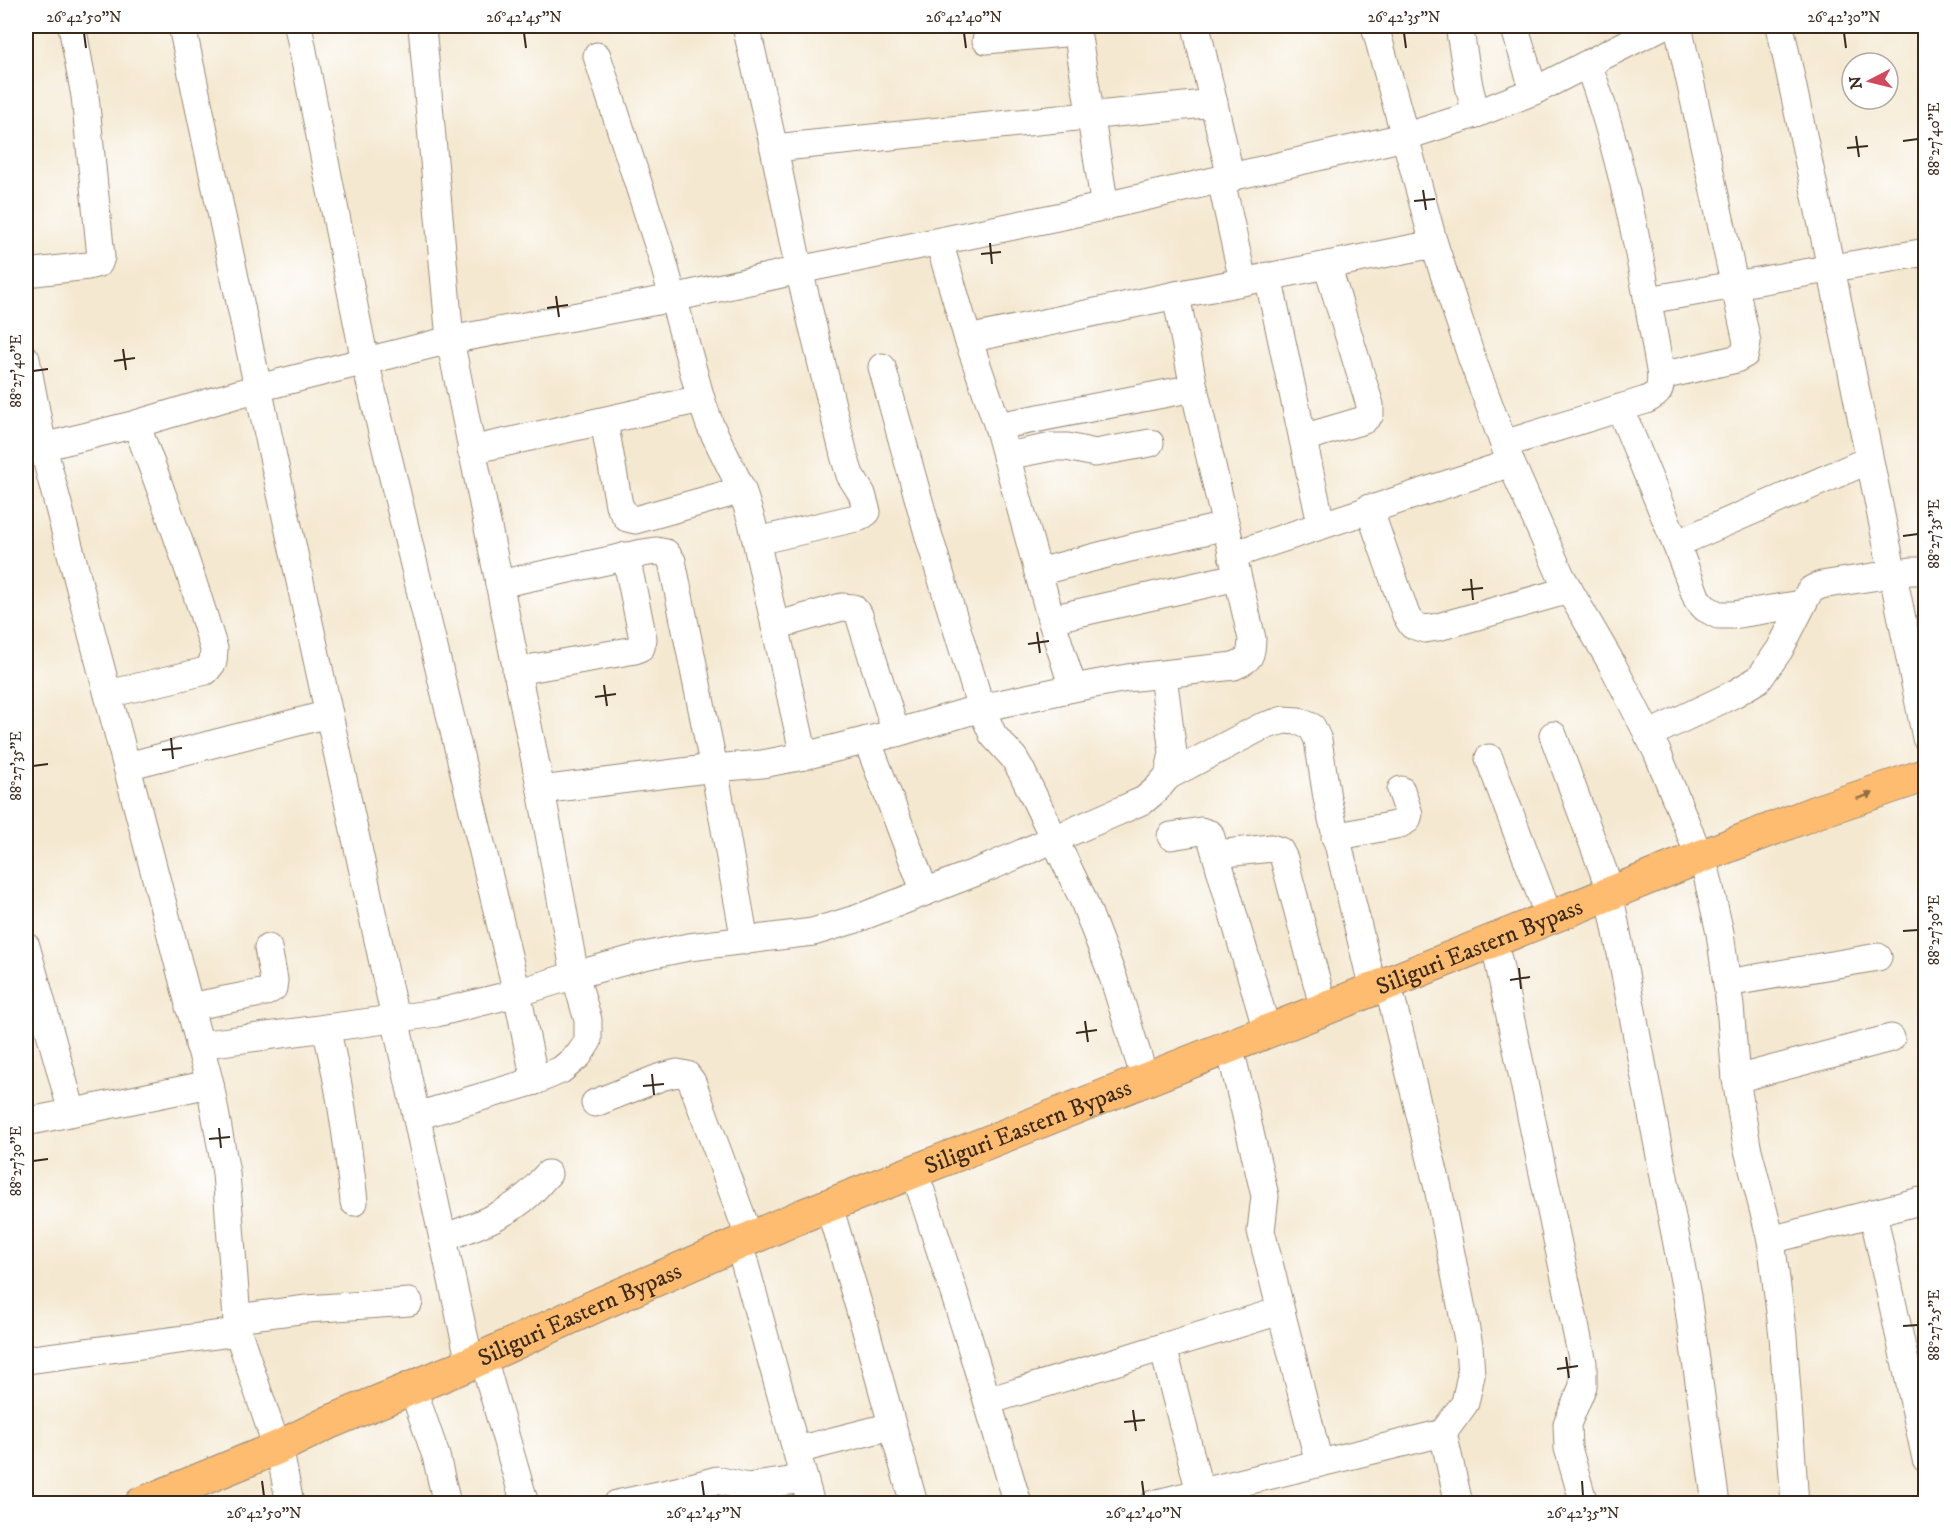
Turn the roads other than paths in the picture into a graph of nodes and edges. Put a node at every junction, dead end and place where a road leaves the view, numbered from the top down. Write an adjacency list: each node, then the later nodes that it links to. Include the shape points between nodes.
1 (72, 26): 31 (street, via 102,257 99,263 88,266)
2 (182, 26): 43 (street)
3 (298, 26): 40 (street)
4 (422, 26): 38 (street)
5 (746, 26): 22 (street)
6 (1196, 26): 18 (street)
7 (1375, 26): 21 (street)
8 (1459, 26): 19 (street)
9 (1514, 26): 17 (street)
10 (1662, 26): 13 (street)
11 (1678, 26): 33 (street)
12 (1780, 26): 29 (street)
13 (1635, 32): 16 (street)
14 (986, 40): 20 (street, via 1064,33 1078,37)
15 (597, 56): 35 (street)
16 (1588, 64): 17 (street); 36 (street, via 1629,205)
17 (1534, 91): 19 (street)
18 (1214, 103): 20 (street); 23 (street)
19 (1476, 114): 21 (street)
20 (1090, 115): 22 (street); 24 (street)
21 (1404, 137): 23 (street); 26 (street)
22 (774, 148): 30 (street)
23 (1226, 179): 24 (street); 32 (street)
24 (1105, 207): 25 (street)
25 (939, 242): 30 (street); 37 (street)
26 (1434, 244): 28 (street); 54 (street)
27 (1926, 252): 29 (street)
28 (1327, 265): 32 (street); 50 (street, via 1370,414 1364,420)
29 (1832, 267): 33 (street); 56 (street)
30 (799, 270): 35 (street); 61 (street, via 845,459 867,512)
31 (26, 273)
32 (1255, 279): 34 (street); 50 (street)
33 (1734, 285): 36 (street); 42 (street, via 1747,342 1745,354)
34 (1176, 295): 37 (street); 44 (street)
35 (672, 298): 38 (street); 45 (street)
36 (1648, 300): 42 (street)
37 (968, 339): 49 (street)
38 (450, 340): 40 (street); 53 (street)
39 (26, 359): 52 (street)
40 (365, 361): 43 (street); 108 (street)
41 (882, 367): 77 (street)
42 (1661, 376): 46 (street, via 1656,395)
43 (258, 388): 48 (street); 78 (street)
44 (1194, 388): 49 (street); 60 (street)
45 (701, 399): 47 (street); 57 (street)
46 (1620, 408): 54 (street); 62 (street)
47 (604, 421): 53 (street); 57 (street, via 619,505 627,518 635,520)
48 (136, 424): 52 (street); 76 (street, via 190,572 214,649 213,662 206,671)
49 (998, 426): 55 (street)
50 (1303, 438): 59 (street)
51 (1150, 443): 55 (street, via 1095,453 1052,447)
52 (34, 449): 76 (street)
53 (471, 450): 68 (street)
54 (1507, 454): 58 (street); 69 (street)
55 (1006, 456): 66 (street)
56 (1869, 460): 62 (street); 67 (street)
57 (742, 490): 61 (street)
58 (1370, 508): 59 (street); 69 (street, via 1412,625 1438,627)
59 (1321, 524): 64 (street)
60 (1226, 526): 64 (street); 66 (street)
61 (757, 542): 72 (street)
62 (1676, 544): 70 (street, via 1697,600 1718,615)
63 (626, 556): 68 (street); 73 (street, via 643,639 641,647); 87 (street, via 656,551 666,553 672,561)
64 (1234, 566): 71 (street); 74 (street, via 1252,639 1246,662)
65 (1926, 571): 67 (street)
66 (1038, 572): 71 (street)
67 (1892, 575): 70 (street, via 1821,585 1812,589); 82 (street)
68 (499, 585): 73 (street)
69 (1569, 590): 81 (street)
70 (1802, 604): 81 (street, via 1780,649 1759,679)
71 (1051, 619): 75 (street)
72 (776, 626): 79 (street, via 842,607 853,608 859,615); 84 (street)
73 (516, 671): 90 (street)
74 (1163, 675): 75 (street); 89 (street, via 1173,753)
75 (1072, 688): 77 (street)
76 (108, 694): 86 (street)
77 (981, 708): 79 (street); 95 (street, via 993,735 1022,772)
78 (328, 714): 86 (street); 112 (street)
79 (896, 734): 83 (street)
80 (1553, 735): 99 (street)
81 (1648, 735): 97 (street)
82 (1926, 738)
83 (867, 740): 84 (street); 98 (street)
84 (804, 756): 87 (street)
85 (1489, 758): 100 (street)
86 (127, 766): 110 (street)
87 (714, 768): 90 (street); 101 (street)
88 (1926, 775): 97 (main road, Siliguri Eastern Bypass, one-way to 88, via 1816,812)
89 (1168, 776): 94 (street, via 1261,727 1284,720 1298,721 1312,727 1318,740); 95 (street, via 1144,800)
90 (541, 790): 106 (street)
91 (1401, 790): 94 (street, via 1409,814 1407,820)
92 (1926, 798): 97 (main road, Siliguri Eastern Bypass)
93 (1171, 836): 96 (street, via 1201,831 1210,834)
94 (1335, 837): 109 (street)
95 (1054, 839): 98 (street); 118 (street, via 1083,898 1113,977)
96 (1217, 854): 111 (street, via 1271,848 1280,851); 114 (street)
97 (1703, 866): 99 (main road, Siliguri Eastern Bypass); 107 (street, via 1720,933)
98 (925, 892): 101 (street, via 813,932)
99 (1612, 902): 100 (main road, Siliguri Eastern Bypass); 105 (main road, Siliguri Eastern Bypass); 163 (street, via 1687,1296)
100 (1549, 917): 109 (main road, Siliguri Eastern Bypass)
101 (744, 941): 106 (street, via 644,956)
102 (26, 946): 123 (street)
103 (268, 948): 110 (street, via 273,988)
104 (1878, 957): 107 (street)
105 (1498, 959): 109 (main road, Siliguri Eastern Bypass); 162 (street, via 1583,1363 1583,1386 1568,1424 1568,1448)
106 (575, 975): 108 (street); 120 (street, via 588,1020 588,1041 561,1070)
107 (1727, 983): 119 (street)
108 (516, 993): 112 (street); 120 (street)
109 (1383, 995): 111 (main road, Siliguri Eastern Bypass); 117 (main road, Siliguri Eastern Bypass, via 1342,1023); 144 (street, via 1438,1188 1469,1345 1471,1375 1465,1403)
110 (189, 1007): 116 (street)
111 (1324, 1010): 114 (main road, Siliguri Eastern Bypass)
112 (394, 1018): 113 (street); 124 (street)
113 (326, 1028): 116 (street); 129 (street, via 340,1091)
114 (1267, 1031): 118 (main road, Siliguri Eastern Bypass)
115 (1891, 1038): 119 (street)
116 (199, 1045): 121 (street)
117 (1234, 1065): 127 (main road, Siliguri Eastern Bypass); 136 (street, via 1265,1196 1261,1231)
118 (1145, 1079): 134 (main road, Siliguri Eastern Bypass, via 804,1215)
119 (1736, 1079): 133 (street, via 1747,1146)
120 (535, 1081): 124 (street)
121 (210, 1084): 123 (street); 137 (street, via 226,1173)
122 (595, 1103): 134 (street, via 661,1077 687,1075)
123 (72, 1112): 125 (street)
124 (417, 1116): 132 (street)
125 (26, 1122)
126 (548, 1174): 132 (street, via 527,1196 501,1214)
127 (920, 1188): 131 (main road, Siliguri Eastern Bypass); 142 (street)
128 (1920, 1201): 130 (street)
129 (354, 1202)
130 (1873, 1213): 133 (street); 147 (street)
131 (834, 1224): 134 (main road, Siliguri Eastern Bypass); 143 (street)
132 (444, 1238): 140 (street)
133 (1771, 1240): 164 (street, via 1783,1336)
134 (747, 1250): 140 (main road, Siliguri Eastern Bypass); 145 (street)
135 (409, 1302): 137 (street, via 307,1309)
136 (1280, 1311): 138 (street); 148 (street)
137 (238, 1325): 139 (street); 146 (street)
138 (1163, 1347): 142 (street); 151 (street)
139 (26, 1360)
140 (479, 1367): 141 (main road, Siliguri Eastern Bypass); 146 (main road, Siliguri Eastern Bypass, via 330,1422); 156 (street)
141 (417, 1401): 146 (main road, Siliguri Eastern Bypass, via 308,1449); 155 (street)
142 (987, 1401): 159 (street)
143 (892, 1426): 145 (street); 158 (street)
144 (1443, 1433): 148 (street); 161 (street)
145 (797, 1450): 149 (street)
146 (280, 1455): 152 (main road, Siliguri Eastern Bypass); 153 (main road, Siliguri Eastern Bypass); 154 (street)
147 (1926, 1459)
148 (1319, 1463): 151 (street)
149 (808, 1491): 150 (street, via 747,1487 717,1480)
150 (674, 1498): 157 (street)
151 (1202, 1498): 160 (street)
152 (141, 1503)
153 (191, 1503)
154 (290, 1503)
155 (447, 1503)
156 (525, 1503)
157 (617, 1503)
158 (914, 1503)
159 (1018, 1503)
160 (1153, 1503)
161 (1459, 1503)
162 (1584, 1503)
163 (1716, 1503)
164 (1795, 1503)

